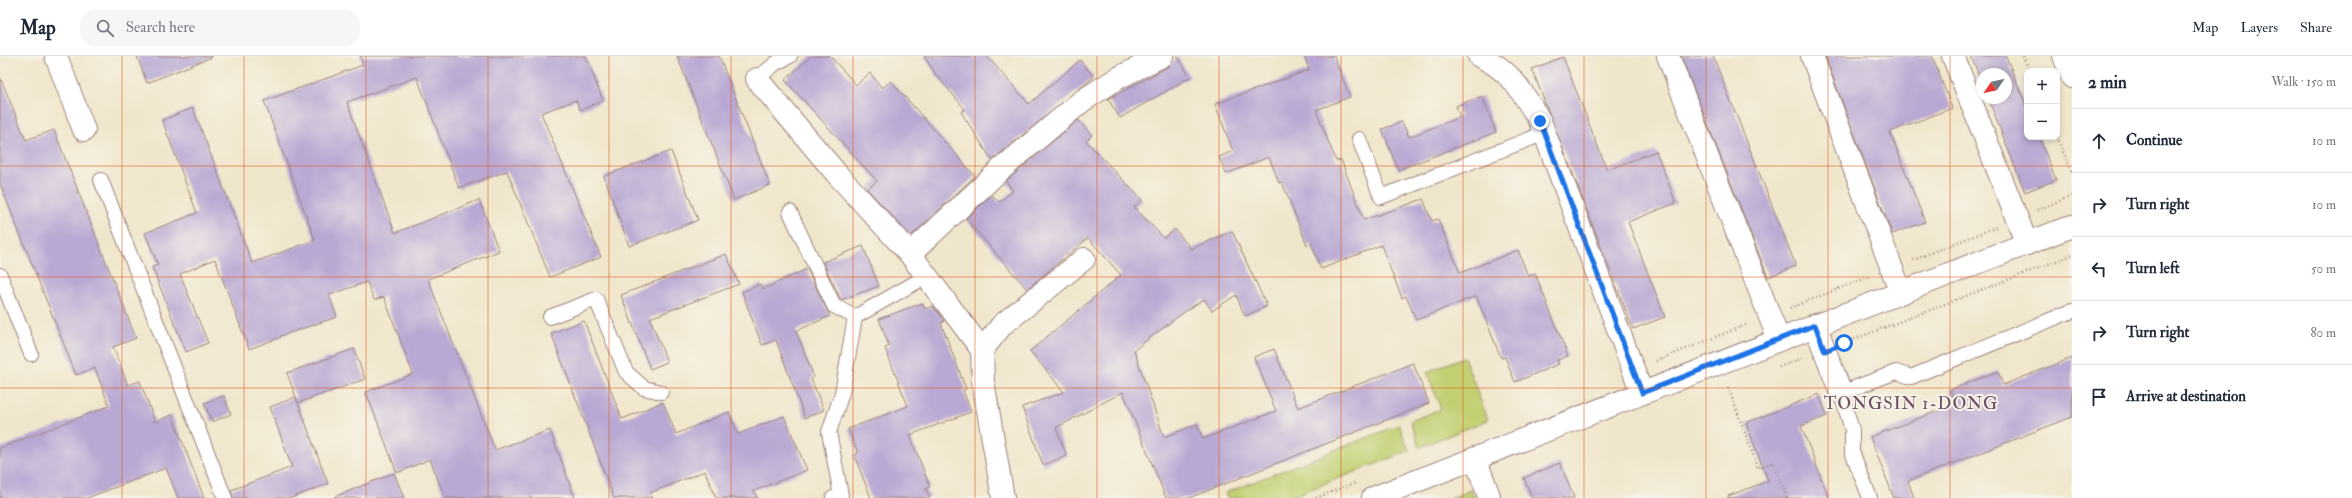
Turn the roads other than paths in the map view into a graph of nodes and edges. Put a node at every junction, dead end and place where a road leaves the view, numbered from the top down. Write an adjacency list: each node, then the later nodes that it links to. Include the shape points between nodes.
1 (56, 56): 11 (street)
2 (790, 56): 10 (lane, via 776,63)
3 (1162, 56): 18 (street, via 1118,78 1082,101 998,170)
4 (1668, 56): 27 (street)
5 (1812, 56): 22 (street)
6 (1953, 56): 17 (street)
7 (2064, 56): 9 (street)
8 (1489, 58): 12 (street, via 1518,84)
9 (2072, 77)
10 (757, 79): 18 (street, via 836,173)
11 (84, 130)
12 (1545, 133): 13 (lane, via 1381,197); 31 (street)
13 (1359, 139)
14 (101, 180): 35 (lane)
15 (790, 212): 25 (lane, via 834,306)
16 (2072, 226): 17 (street)
17 (2027, 244): 22 (street)
18 (910, 254): 21 (street)
19 (1084, 259): 28 (street, via 1002,325)
20 (0, 275): 29 (lane)
21 (927, 276): 25 (lane); 28 (street)
22 (1900, 292): 26 (street)
23 (2072, 311): 32 (lane, via 1911,377 1896,372)
24 (550, 316): 30 (lane, via 596,299 626,372 644,388)
25 (855, 317): 36 (lane, via 842,393 829,432 841,495)
26 (1815, 325): 27 (street); 32 (street)
27 (1779, 340): 31 (street)
28 (982, 350): 37 (street, via 983,381)
29 (31, 354)
30 (661, 392)
31 (1642, 393): 33 (street)
32 (1841, 393): 39 (lane, via 1852,430 1852,452)
33 (1474, 458): 34 (street); 38 (street)
34 (1489, 497)
35 (225, 498)
36 (833, 498)
37 (1003, 498)
38 (1373, 498)
39 (1870, 498)

